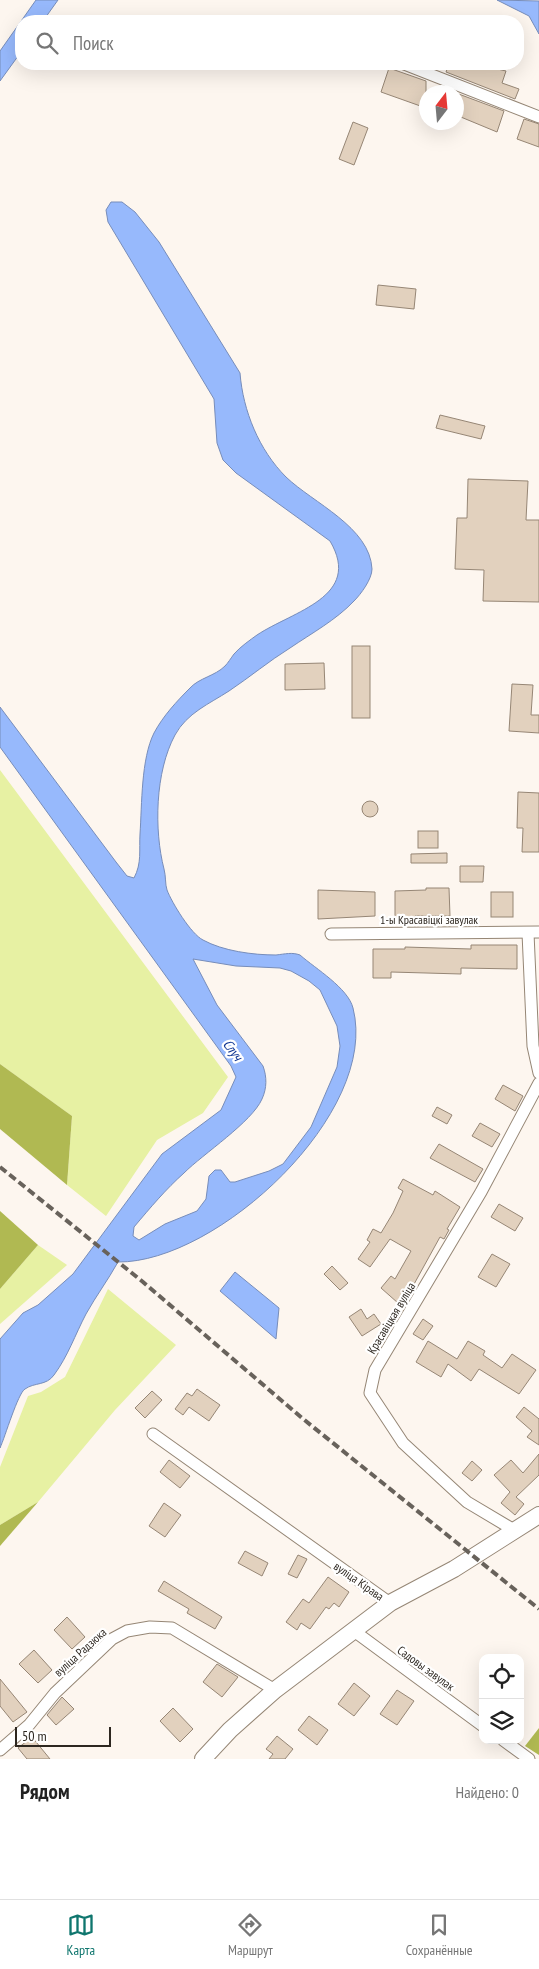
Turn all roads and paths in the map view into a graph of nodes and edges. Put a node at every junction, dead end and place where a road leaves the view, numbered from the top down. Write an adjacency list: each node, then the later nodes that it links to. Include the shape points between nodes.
1 (419, 70): 2 (street)
2 (539, 117)
3 (534, 933): 4 (street, 1-ы Красавіцкі завулак); 5 (street, 1-ы Красавіцкі завулак, via 533,1046)
4 (331, 934)
5 (539, 1073)
6 (539, 1083): 9 (street, Красавіцкая вуліца, via 481,1192 375,1370 370,1386 370,1393 404,1442 467,1502)
7 (152, 1434): 10 (street, вуліца Кірава)
8 (539, 1515): 9 (main road)
9 (514, 1530): 10 (main road, via 454,1569)
10 (390, 1603): 11 (main road, вуліца Кірава)
11 (354, 1631): 12 (main road, вуліца Кірава); 13 (street, Садовы завулак)
12 (275, 1690): 15 (street, вуліца Радзюка, via 172,1628 127,1631 112,1639); 16 (main road, вуліца Кірава)
13 (479, 1723)
14 (508, 1744): 17 (street)
15 (0, 1750)
16 (203, 1759)
17 (529, 1759)

